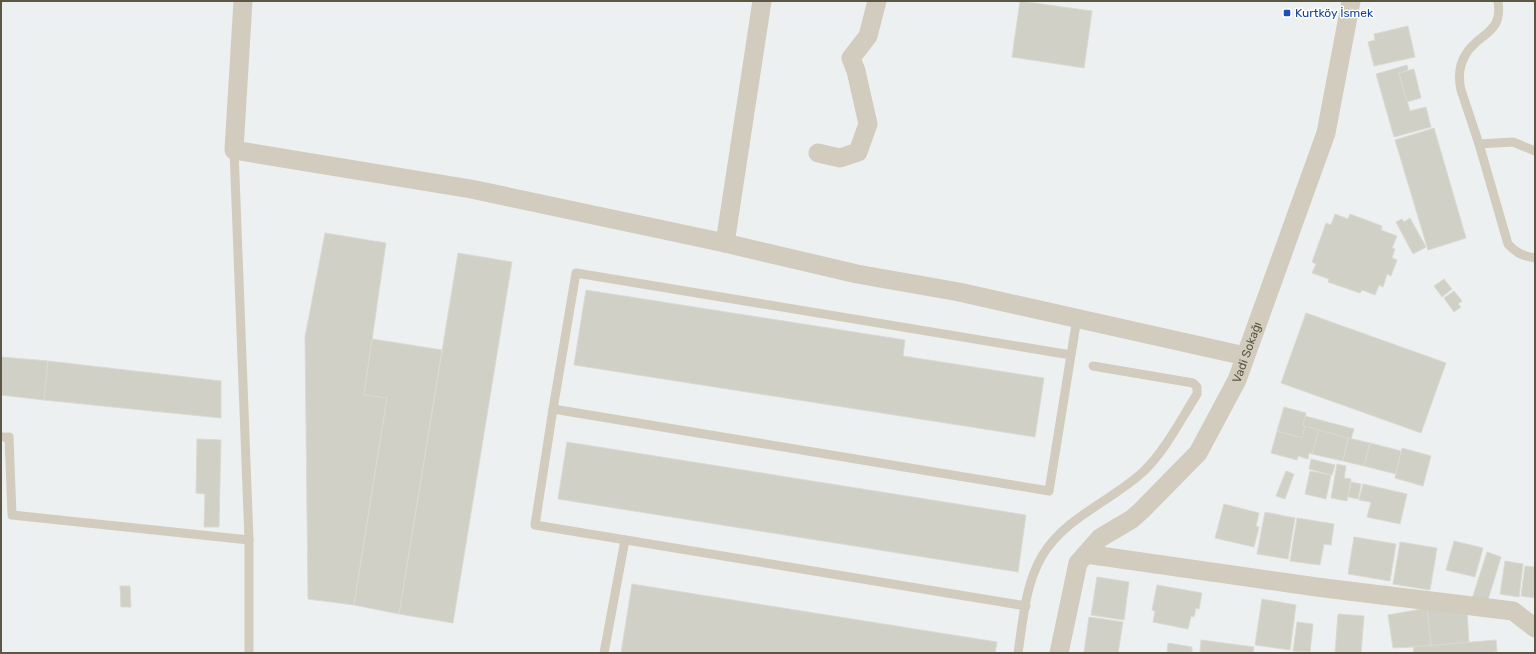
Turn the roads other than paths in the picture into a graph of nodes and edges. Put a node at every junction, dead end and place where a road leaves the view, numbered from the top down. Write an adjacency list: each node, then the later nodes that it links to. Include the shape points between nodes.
1 (243, 1): 7 (street)
2 (762, 1): 10 (street)
3 (877, 1): 9 (street, via 868,36 851,58 868,124 858,152 840,158)
4 (1351, 1): 14 (street, Vadi Sokağı, via 1326,133)
5 (1498, 1): 6 (lane, via 1496,22 1487,35 1466,53 1459,72 1460,90)
6 (1479, 144): 8 (lane, via 1513,142); 11 (lane, via 1508,244 1515,252)
7 (234, 150): 10 (street, via 471,189); 18 (lane)
8 (1535, 151)
9 (818, 153)
10 (725, 243): 12 (street, via 858,274 959,292)
11 (1535, 258)
12 (1077, 318): 13 (lane); 14 (street)
13 (1071, 355): 16 (lane, via 576,273); 16 (lane, via 1049,491)
14 (1245, 356): 20 (street, Vadi Sokağı, via 1237,380 1198,453 1142,510 1100,538)
15 (1093, 366): 21 (lane, via 1193,383 1198,394 1157,457 1128,484 1072,524 1050,544 1034,572)
16 (553, 409): 19 (lane, via 535,525)
17 (1, 437): 18 (lane, via 9,438 12,515)
18 (250, 540): 23 (lane)
19 (625, 540): 21 (lane); 24 (lane)
20 (1086, 554): 22 (street, via 1324,588 1513,611); 26 (street, Vadi Sokağı, via 1078,563)
21 (1026, 606): 25 (lane)
22 (1535, 628)
23 (249, 653)
24 (604, 653)
25 (1018, 653)
26 (1059, 653)

